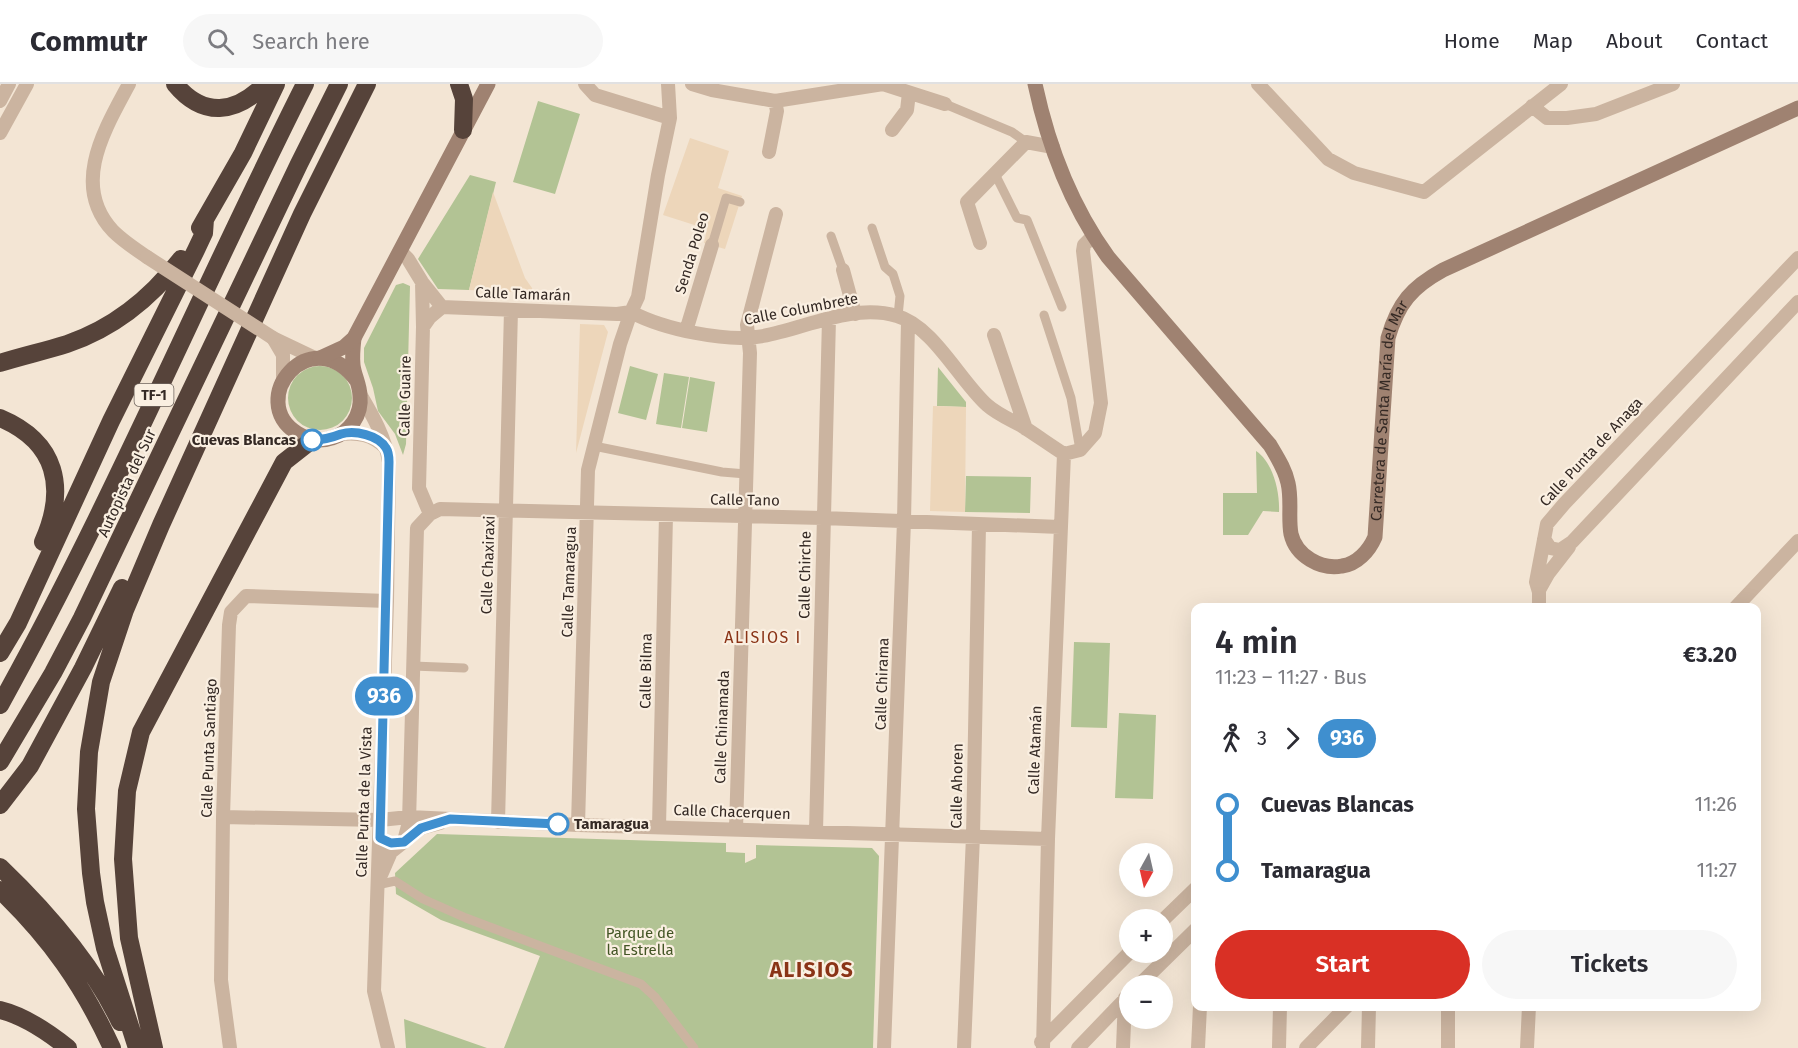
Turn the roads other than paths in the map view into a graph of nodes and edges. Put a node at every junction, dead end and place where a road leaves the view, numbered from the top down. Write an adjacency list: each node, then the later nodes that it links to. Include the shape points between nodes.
1 (9, 84): 20 (street)
2 (27, 84): 28 (street)
3 (129, 84): 58 (street, bridge, via 100,141 93,167 93,191 102,215 112,230 147,257)
4 (175, 84): 5 (highway, via 197,104 211,108 246,99)
5 (265, 84)
6 (276, 84): 35 (highway)
7 (305, 84): 95 (highway, Autopista del Sur / TF-1, via 76,560)
8 (339, 84): 96 (highway, Autopista del Sur / TF-1, via 82,618)
9 (367, 84): 81 (highway, via 302,214)
10 (459, 84): 26 (highway, via 464,99)
11 (488, 84): 26 (main road)
12 (585, 84): 25 (street, via 595,95)
13 (668, 84): 25 (street)
14 (692, 84): 21 (street)
15 (1035, 84): 30 (main road, Carretera de Santa María del Mar)
16 (1258, 84): 23 (street, via 1328,159 1354,173 1424,192)
17 (1561, 84): 23 (street)
18 (1673, 84): 23 (street, via 1596,114 1547,118)
19 (909, 93): 21 (street, via 883,84); 22 (street); 27 (street, via 908,110)
20 (0, 101)
21 (775, 101): 31 (street, via 777,111)
22 (945, 104): 29 (street, via 1012,132)
23 (1532, 106)
24 (1798, 108): 38 (main road, Carretera de Santa María del Mar, via 1443,270 1415,288 1398,310 1388,338 1375,537 1366,552 1344,566 1315,563 1297,547 1291,534 1288,482 1270,446)
25 (670, 118): 50 (street, via 638,297)
26 (463, 130): 41 (main road)
27 (892, 130)
28 (0, 133)
29 (1026, 142): 30 (street); 32 (street)
30 (1053, 147): 38 (main road, Carretera de Santa María del Mar)
31 (769, 152)
32 (995, 174): 39 (street, via 967,202); 48 (street, via 1017,218 1027,220)
33 (740, 202): 40 (street, Senda Poleo, via 726,198)
34 (776, 214): 60 (street, Calle Chinamada, via 747,325)
35 (205, 219): 62 (highway, via 170,274 135,308 68,344); 92 (highway, via 196,250 111,421 18,623)
36 (872, 228): 53 (street, via 885,267 893,274)
37 (831, 236): 44 (street)
38 (1093, 236): 71 (street, via 1083,251 1101,403 1095,433)
39 (980, 243)
40 (712, 245): 56 (street, Senda Poleo)
41 (400, 251): 43 (main road); 45 (street)
42 (1798, 258): 84 (street, Calle Punta de Anaga, via 1564,504 1547,524)
43 (390, 269): 45 (street); 59 (main road)
44 (843, 270): 51 (street)
45 (420, 279): 47 (street); 55 (street, Calle Guaire)
46 (1798, 302): 85 (street)
47 (442, 307): 49 (street, Calle Tamarán); 55 (street)
48 (1062, 307)
49 (511, 310): 50 (street, Calle Tamarán); 74 (street, Calle Chaxiraxi)
50 (624, 313): 56 (street, Calle Columbrete); 69 (street, Calle Tamaragua)
51 (855, 314): 53 (street, Calle Columbrete); 54 (street, Calle Columbrete)
52 (1044, 315): 71 (street, via 1071,398)
53 (903, 318): 66 (street, via 929,337 987,405); 80 (street, Calle Chirama)
54 (829, 319): 60 (street, Calle Columbrete); 79 (street, Calle Chirche)
55 (423, 327): 76 (street, Calle Guaire, via 419,488)
56 (686, 331): 60 (street, Calle Columbrete)
57 (994, 335): 66 (street)
58 (273, 338): 61 (street); 63 (street, via 283,355)
59 (354, 338): 61 (main road, via 344,347); 64 (main road, via 353,367)
60 (748, 338): 73 (street, Calle Chinamada)
61 (318, 358): 63 (main road, via 293,368); 64 (main road, via 349,370)
62 (0, 363)
63 (283, 380): 68 (main road, via 278,395 284,420 294,431)
64 (358, 388): 67 (main road, via 360,407 356,419); 70 (street, Calle Punta de la Vista)
65 (0, 418): 91 (highway, via 25,431 44,451 51,465 56,496 51,523)
66 (1026, 429): 72 (street)
67 (341, 434): 68 (main road); 70 (street, via 367,435)
68 (312, 440): 134 (highway, via 284,462 141,732 127,791 123,859 129,938)
69 (594, 446): 73 (street); 75 (street, Calle Tamaragua, via 588,470)
70 (387, 449): 88 (street, Calle Punta de la Vista)
71 (1080, 450): 72 (street)
72 (1064, 454): 83 (street, Calle Atamán)
73 (746, 474): 78 (street, Calle Chinamada)
74 (507, 510): 75 (street, Calle Tano); 76 (street, Calle Tano, via 440,509); 102 (street, Calle Chaxiraxi)
75 (588, 513): 77 (street, Calle Tano); 103 (street, Calle Tamaragua)
76 (430, 514): 93 (street, via 417,528)
77 (666, 515): 78 (street, Calle Tano); 104 (street, Calle Bilma)
78 (744, 517): 79 (street, Calle Tano); 105 (street, Calle Chinamada)
79 (823, 519): 80 (street, Calle Tano); 106 (street, Calle Chirche)
80 (904, 521): 82 (street, Calle Tano); 107 (street, Calle Chirama)
81 (161, 525): 97 (highway, via 141,550 30,766); 133 (highway, via 124,610 101,682 89,752 86,809 99,923)
82 (979, 525): 83 (street, Calle Tano); 108 (street, Calle Ahoren)
83 (1060, 527): 110 (street, Calle Atamán)
84 (1544, 539): 85 (street, via 1550,548 1560,550); 87 (street, Calle Punta de Anaga, via 1536,582)
85 (1572, 542): 87 (street)
86 (1798, 542): 90 (street)
87 (1539, 592): 89 (street, Calle Punta de Anaga)
88 (387, 601): 99 (street, Calle Punta Santiago, via 246,596 231,612); 101 (street, Calle Punta de la Vista)
89 (1539, 603)
90 (1740, 603)
91 (0, 638)
92 (0, 652)
93 (413, 666): 94 (street); 98 (street)
94 (464, 668)
95 (0, 705)
96 (0, 762)
97 (0, 805)
98 (409, 817): 100 (street, Calle Chacerquen); 101 (street, Calle Chacerquen); 111 (street)
99 (223, 818): 101 (street, Calle Chacerquen); 135 (street, Calle Punta Santiago, via 221,980)
100 (450, 819): 102 (street, Calle Chacerquen); 111 (street, via 421,828)
101 (380, 820): 109 (street, Calle Punta de la Vista)
102 (498, 822): 103 (street, Calle Chacerquen)
103 (579, 825): 104 (street, Calle Chacerquen)
104 (659, 827): 105 (street, Calle Chacerquen)
105 (736, 829): 106 (street, Calle Chacerquen)
106 (816, 831): 107 (street, Calle Chacerquen)
107 (893, 833): 108 (street, Calle Chacerquen); 139 (street, Calle Chirama)
108 (973, 836): 110 (street, Calle Chacerquen); 140 (street, Calle Ahoren)
109 (380, 838): 111 (street, via 391,843); 113 (street, Calle Punta de la Vista)
110 (1048, 839): 130 (street, Calle Atamán)
111 (404, 842): 113 (street, via 391,852)
112 (0, 867): 133 (highway, via 36,901 65,937 100,986)
113 (377, 885): 129 (street, via 395,881 423,899 466,918 641,984 656,997); 136 (street, Calle Punta de la Vista, via 374,991)
114 (0, 890): 132 (highway, via 23,912 77,980)
115 (1191, 893): 116 (street)
116 (1173, 910)
117 (1191, 934): 119 (street)
118 (1120, 963): 130 (street)
119 (1149, 975)
120 (1119, 1004): 141 (street)
121 (0, 1010): 131 (highway, via 48,1032)
122 (1200, 1011): 143 (street)
123 (1280, 1011): 144 (street)
124 (1342, 1011): 145 (street)
125 (1369, 1011): 146 (street)
126 (1448, 1011): 147 (street)
127 (1529, 1011): 148 (street)
128 (1124, 1029): 142 (street)
129 (687, 1039): 137 (street); 138 (street)
130 (1040, 1045)
131 (68, 1048)
132 (112, 1048)
133 (135, 1048)
134 (154, 1048)
135 (230, 1048)
136 (388, 1048)
137 (680, 1048)
138 (694, 1048)
139 (884, 1048)
140 (964, 1048)
141 (1077, 1048)
142 (1123, 1048)
143 (1198, 1048)
144 (1279, 1048)
145 (1306, 1048)
146 (1368, 1048)
147 (1448, 1048)
148 (1527, 1048)

